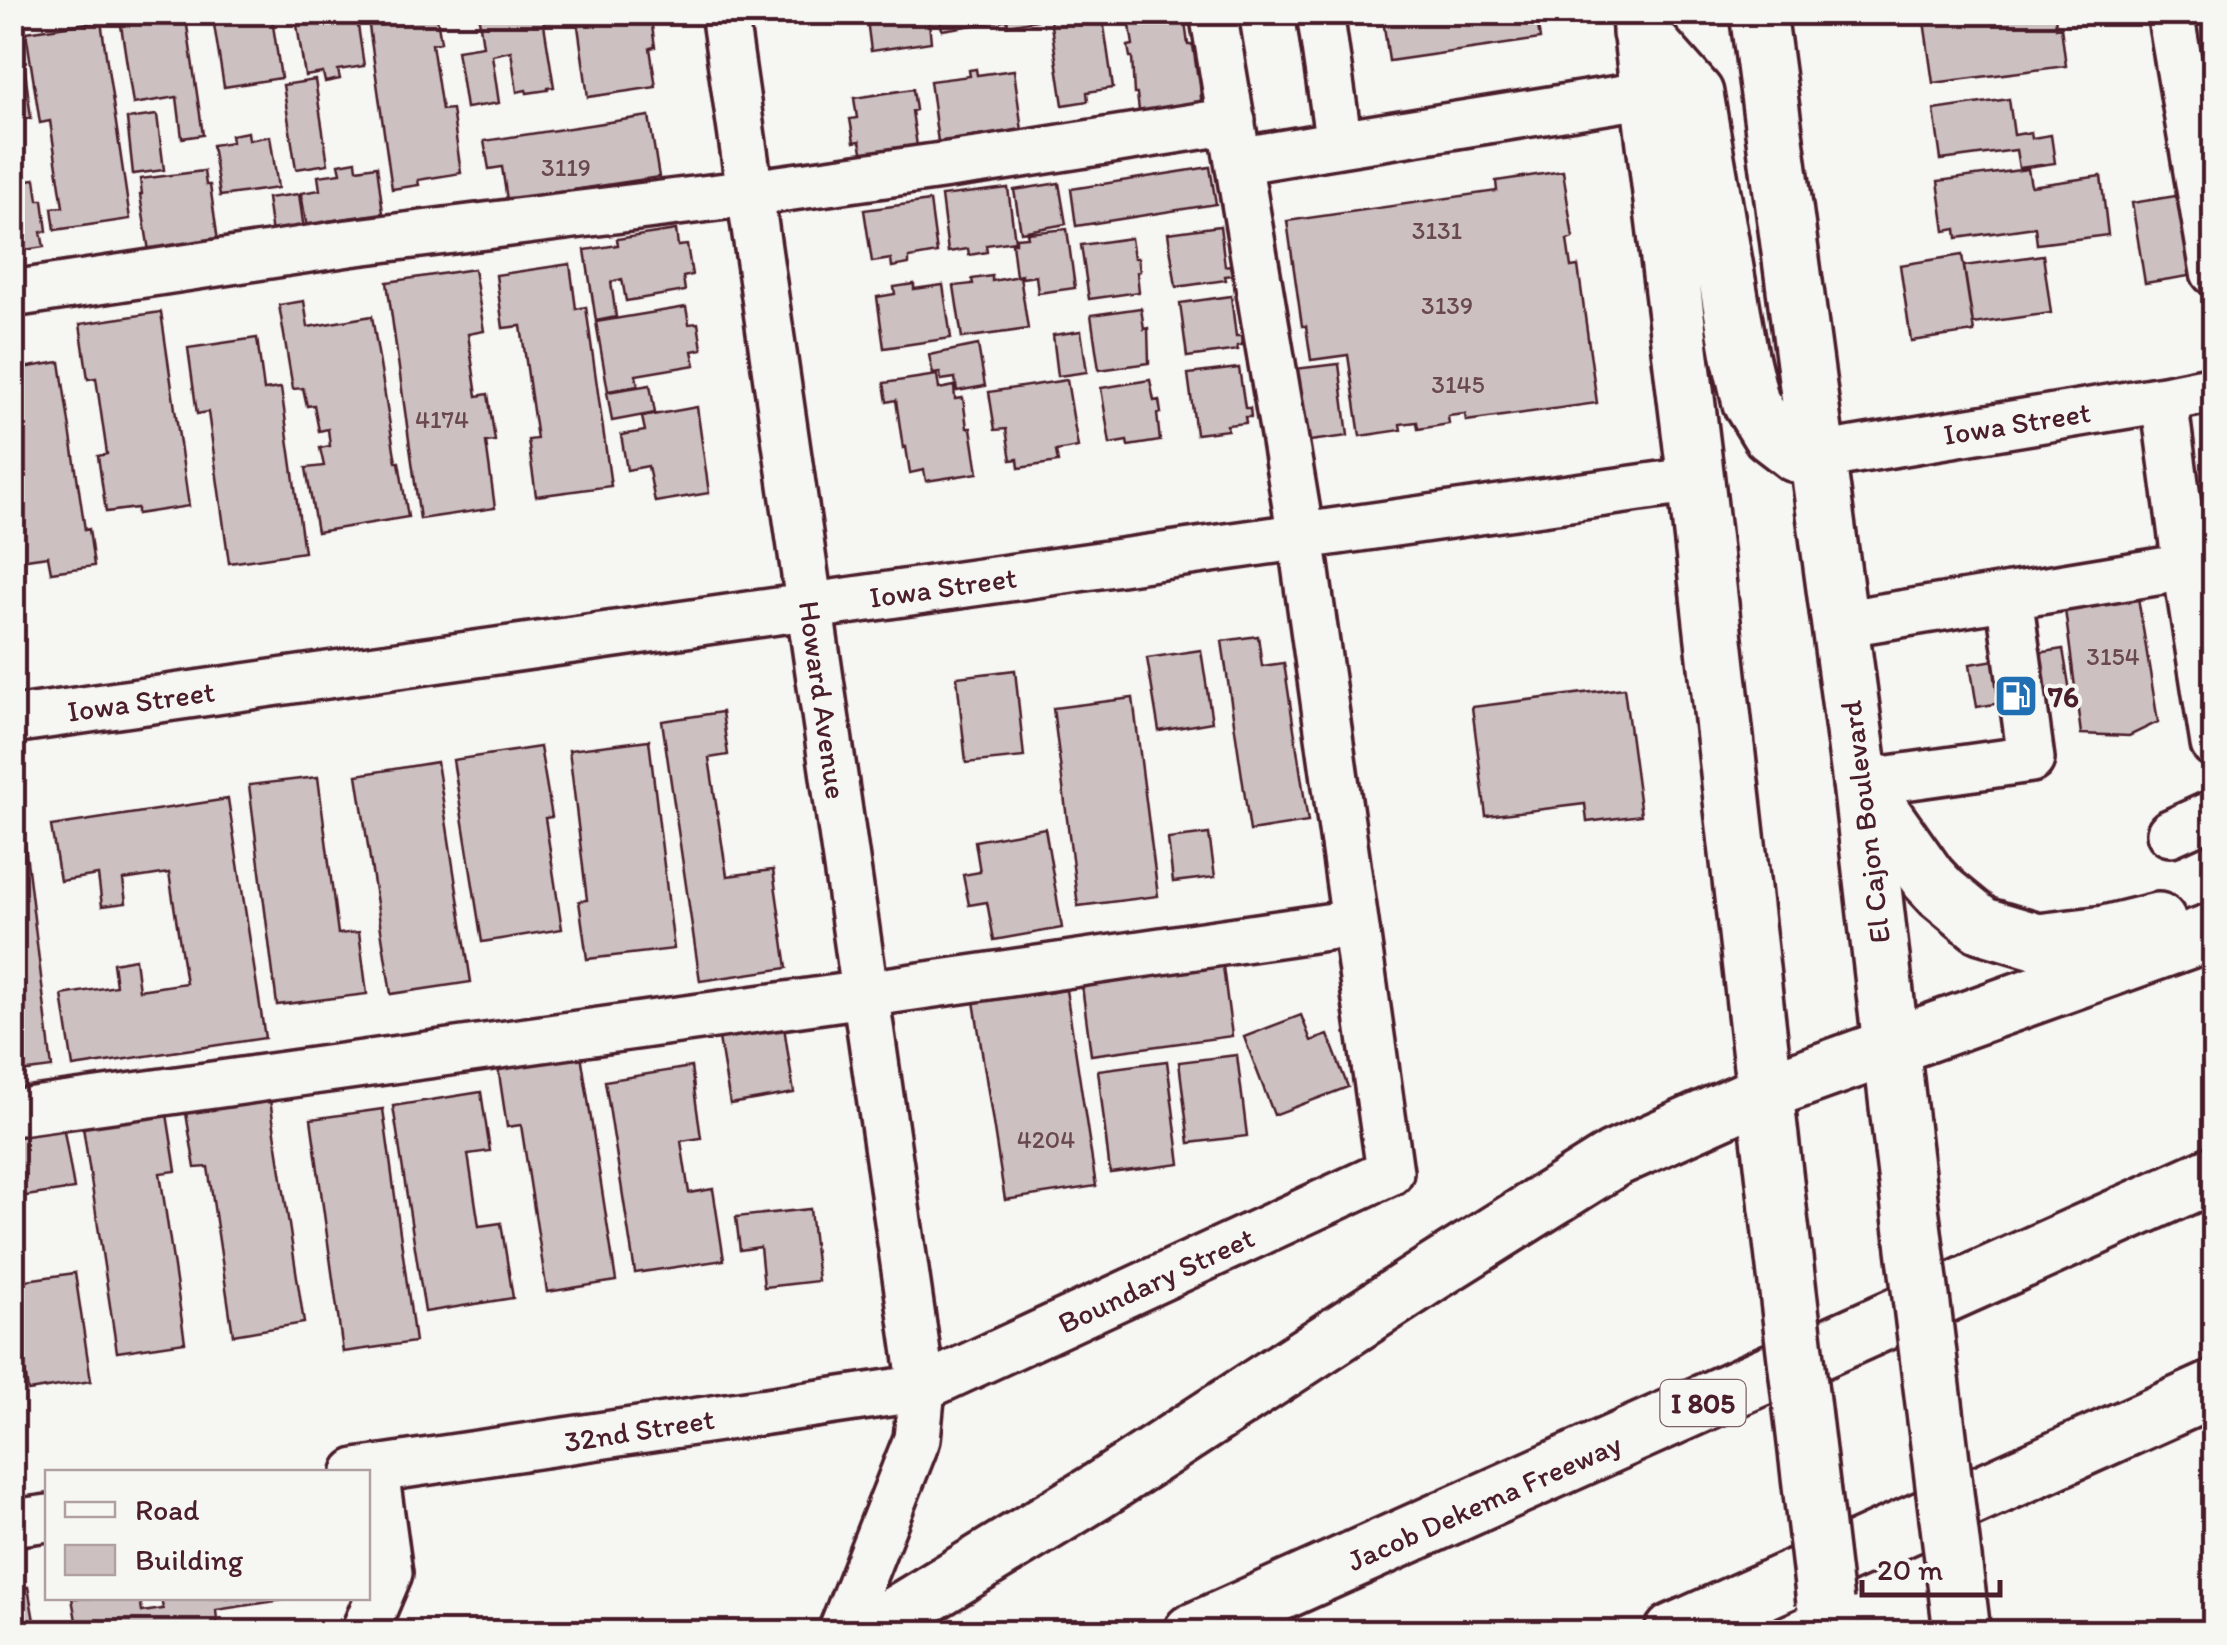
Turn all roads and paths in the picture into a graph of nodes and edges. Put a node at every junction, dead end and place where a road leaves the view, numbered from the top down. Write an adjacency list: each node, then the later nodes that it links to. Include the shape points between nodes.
1 (724, 12): 10 (street, Howard Avenue)
2 (1213, 12): 8 (street)
3 (1320, 12): 9 (street)
4 (1758, 12): 15 (main road, El Cajon Boulevard)
5 (2170, 12): 11 (street)
6 (1640, 23): 7 (main road); 15 (main road, via 1695,94 1752,403 1770,434 1796,454)
7 (1649, 94): 9 (street); 16 (main road)
8 (1235, 141): 9 (street); 10 (street, via 984,160); 17 (street)
9 (1340, 144)
10 (750, 192): 12 (street); 20 (street, Howard Avenue)
11 (2214, 272)
12 (12, 294)
13 (2214, 388): 14 (street, Iowa Street)
14 (2164, 399): 15 (street, Iowa Street); 18 (street)
15 (1819, 456): 21 (main road, El Cajon Boulevard)
16 (1696, 480): 17 (street, Iowa Street); 32 (main road)
17 (1301, 536): 20 (street, Iowa Street); 28 (street)
18 (2186, 567): 19 (street); 23 (street)
19 (2008, 596): 21 (street); 24 (street, via 2032,759)
20 (810, 605): 22 (street, Iowa Street); 30 (street, Howard Avenue)
21 (1840, 624): 24 (main road, El Cajon Boulevard)
22 (12, 720)
23 (2214, 744)
24 (1861, 783): 27 (main road, via 1928,878 1981,924 2038,942); 31 (main road, El Cajon Boulevard)
25 (2214, 813): 26 (street)
26 (2170, 833)
27 (2214, 908)
28 (1354, 923): 30 (street); 35 (street, Boundary Street, via 1390,1172)
29 (2214, 931): 31 (main road)
30 (865, 994): 33 (street); 35 (street, Howard Avenue)
31 (1892, 1044): 32 (main road); 47 (main road, El Cajon Boulevard, bridge)
32 (1764, 1092): 43 (main road, via 1614,1159); 46 (main road, bridge)
33 (12, 1113)
34 (2214, 1174): 44 (main road, Jacob Dekema Freeway / I 805)
35 (922, 1388): 37 (street, 32nd Street); 42 (street, Howard Avenue, via 917,1439)
36 (2214, 1389): 45 (main road)
37 (370, 1470)
38 (370, 1493): 41 (street, via 388,1573)
39 (45, 1518): 40 (street)
40 (12, 1523)
41 (364, 1632)
42 (841, 1632)
43 (867, 1632)
44 (1192, 1632)
45 (1673, 1632)
46 (1829, 1632)
47 (1962, 1632)

